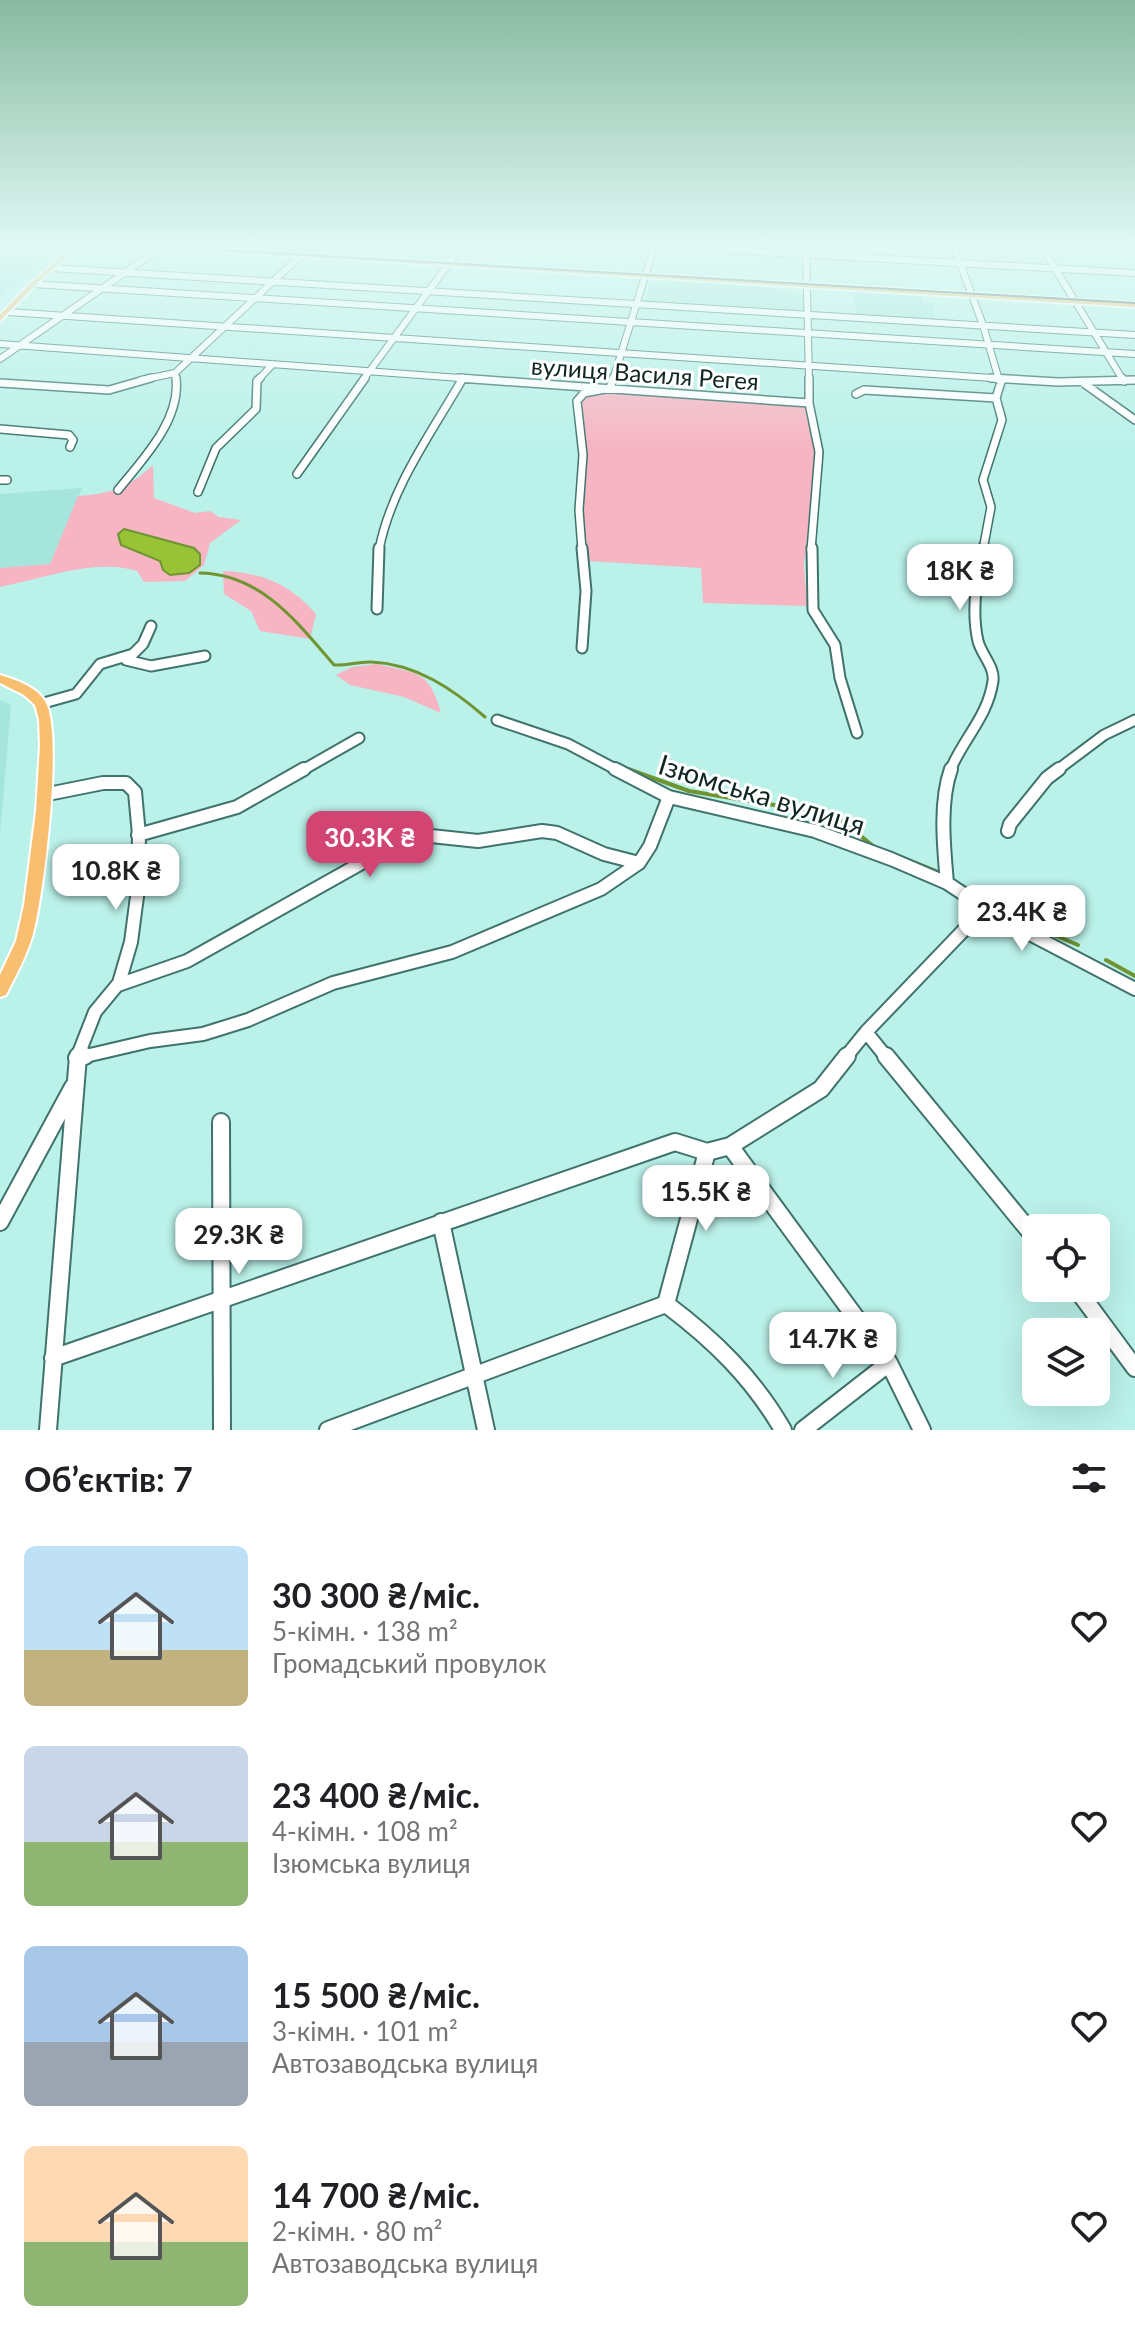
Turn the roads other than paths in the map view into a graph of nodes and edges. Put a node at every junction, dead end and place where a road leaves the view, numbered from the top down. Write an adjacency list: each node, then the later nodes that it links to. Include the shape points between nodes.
1 (42, 314): 9 (street)
2 (238, 314): 12 (street)
3 (411, 314): 17 (street)
4 (528, 314): 11 (street)
5 (634, 314): 11 (street)
6 (789, 314): 10 (street)
7 (979, 314): 13 (street)
8 (1083, 314): 15 (street)
9 (66, 315): 12 (street); 20 (street)
10 (809, 315): 13 (street); 14 (street)
11 (632, 320): 14 (street); 22 (street)
12 (226, 325): 17 (street); 24 (street)
13 (983, 325): 15 (street); 18 (street)
14 (809, 332): 18 (street); 27 (street)
15 (1094, 332): 16 (street); 21 (street)
16 (1135, 335)
17 (393, 337): 22 (street); 28 (street)
18 (989, 343): 21 (street); 30 (street)
19 (0, 344): 20 (street, вулиця Василя Регея)
20 (20, 345): 24 (street, вулиця Василя Регея); 25 (street)
21 (1103, 351): 23 (street); 33 (street)
22 (621, 352): 27 (street); 36 (street)
23 (1135, 354)
24 (192, 358): 26 (street, вулиця Василя Регея); 29 (street)
25 (0, 359)
26 (273, 364): 28 (street, вулиця Василя Регея); 45 (street, via 257,381 260,398 251,418 221,442 201,474)
27 (808, 365): 30 (street); 39 (street)
28 (369, 370): 31 (street, вулиця Василя Регея); 43 (street)
29 (175, 373): 35 (street, via 109,390); 44 (street, via 179,392 167,419)
30 (996, 376): 34 (street); 38 (street, via 1001,382)
31 (463, 378): 36 (street, вулиця Василя Регея); 46 (street, via 394,502 380,544)
32 (1135, 380): 33 (street)
33 (1124, 381): 34 (street)
34 (1082, 382): 40 (street)
35 (0, 383)
36 (610, 388): 39 (street, вулиця Василя Регея); 48 (street, via 584,393 577,401 586,591)
37 (856, 394): 38 (street, via 864,390)
38 (996, 398): 62 (street, via 1002,420 983,480 991,507 975,588 978,641 993,683 977,728 947,780)
39 (809, 403): 55 (street, via 819,452 810,567 813,610 835,645)
40 (1135, 420)
41 (0, 429): 42 (street, via 69,435)
42 (70, 447)
43 (297, 474)
44 (118, 490)
45 (198, 492)
46 (377, 609)
47 (151, 626): 50 (street, via 142,649)
48 (582, 648)
49 (205, 656): 50 (street, via 151,666)
50 (126, 660): 52 (street, via 100,664 76,694)
51 (0, 679): 52 (main road, via 32,694)
52 (40, 704): 57 (main road, via 45,723)
53 (497, 720): 58 (street, Ізюмська вулиця, via 568,744)
54 (1135, 720): 59 (street, via 1104,735 1047,778)
55 (857, 733)
56 (359, 738): 60 (street, via 237,807)
57 (43, 795): 60 (street, via 126,783 135,792); 66 (main road, via 29,921)
58 (669, 797): 61 (street); 62 (street, Ізюмська вулиця, via 815,831)
59 (1008, 831)
60 (138, 835): 64 (street, via 137,896)
61 (639, 863): 64 (street, via 542,831 478,841 431,836 374,856 187,961); 68 (street, via 601,889 452,952 333,983 203,1034)
62 (947, 883): 63 (street, Ізюмська вулиця)
63 (984, 909): 65 (street, Ізюмська вулиця); 67 (street)
64 (118, 985): 68 (street, via 98,1005)
65 (1135, 989)
66 (0, 990)
67 (866, 1032): 71 (street, via 821,1089); 75 (street)
68 (77, 1058): 69 (street)
69 (74, 1085): 73 (street); 79 (street)
70 (221, 1122): 76 (street)
71 (730, 1146): 72 (street); 80 (street)
72 (707, 1152): 74 (street, via 675,1142); 78 (street)
73 (0, 1222)
74 (441, 1222): 76 (street); 82 (street)
75 (1022, 1222)
76 (220, 1300): 79 (street); 84 (street)
77 (1086, 1302): 81 (street)
78 (666, 1304): 82 (street); 87 (street, via 742,1367)
79 (53, 1358): 83 (street)
80 (889, 1363): 88 (street); 89 (street)
81 (1135, 1368)
82 (474, 1373): 85 (street); 86 (street)
83 (48, 1430)
84 (222, 1430)
85 (328, 1430)
86 (486, 1430)
87 (783, 1430)
88 (803, 1430)
89 (922, 1430)

